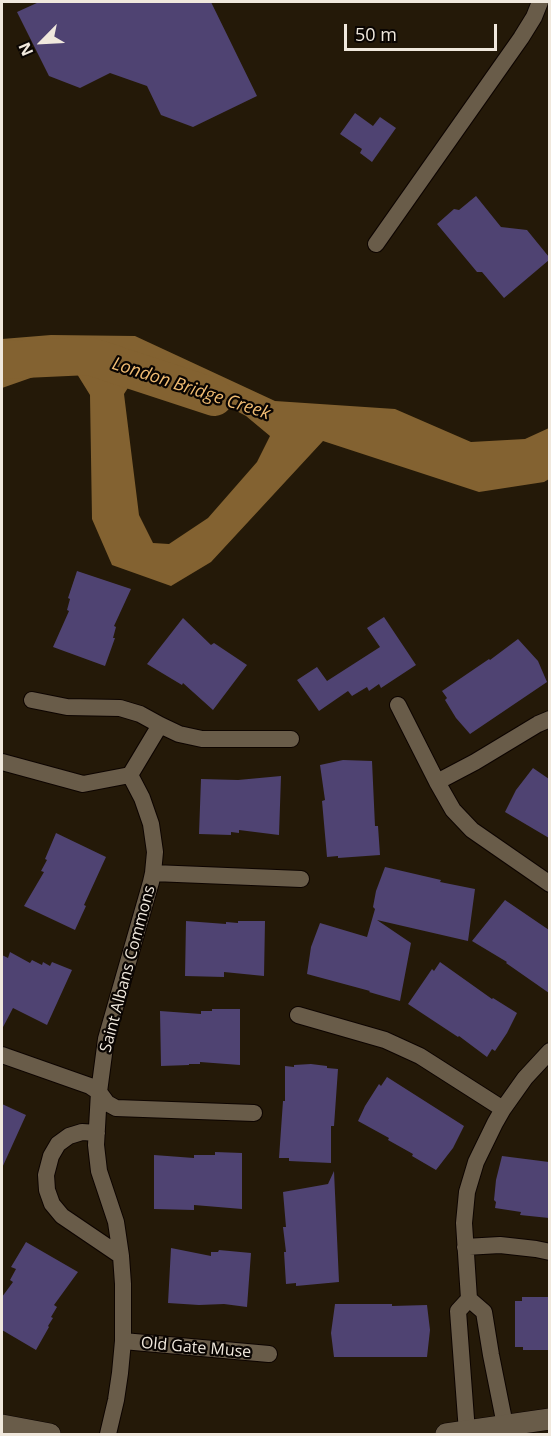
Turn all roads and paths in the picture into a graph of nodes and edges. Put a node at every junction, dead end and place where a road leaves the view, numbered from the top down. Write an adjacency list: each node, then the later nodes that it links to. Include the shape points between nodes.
1 (540, 2): 2 (street, via 521,38)
2 (376, 244)
3 (32, 700): 6 (street, via 67,707 120,708)
4 (398, 705): 10 (street)
5 (549, 719): 10 (street)
6 (160, 725): 7 (street, via 202,740); 9 (street)
7 (291, 739)
8 (2, 762): 9 (street, via 83,784)
9 (130, 774): 11 (street, Saint Albans Commons, via 151,824)
10 (437, 782): 13 (street, via 453,810 472,830)
11 (153, 873): 12 (street); 17 (street, Saint Albans Commons, via 106,1039)
12 (301, 879)
13 (549, 884)
14 (298, 1015): 18 (street, via 394,1044 420,1056)
15 (549, 1051): 18 (street)
16 (2, 1054): 17 (street)
17 (99, 1092): 19 (street, via 116,1108); 20 (street, Saint Albans Commons)
18 (503, 1109): 21 (street, via 476,1162 467,1192)
19 (254, 1113)
20 (97, 1133): 23 (street, Saint Albans Commons, via 99,1171 116,1222); 23 (street, via 82,1132 58,1144 46,1175 47,1190 62,1215)
21 (465, 1247): 22 (street, via 500,1245); 24 (street)
22 (549, 1252)
23 (121, 1256): 25 (street, Saint Albans Commons)
24 (470, 1299): 29 (street, via 484,1312); 32 (street, via 458,1311)
25 (123, 1341): 26 (street, Old Gate Muse); 31 (street, Saint Albans Commons, via 117,1400)
26 (269, 1354)
27 (549, 1419): 29 (street)
28 (2, 1425): 30 (street)
29 (506, 1430): 32 (street)
30 (51, 1434)
31 (108, 1434)
32 (460, 1434)

